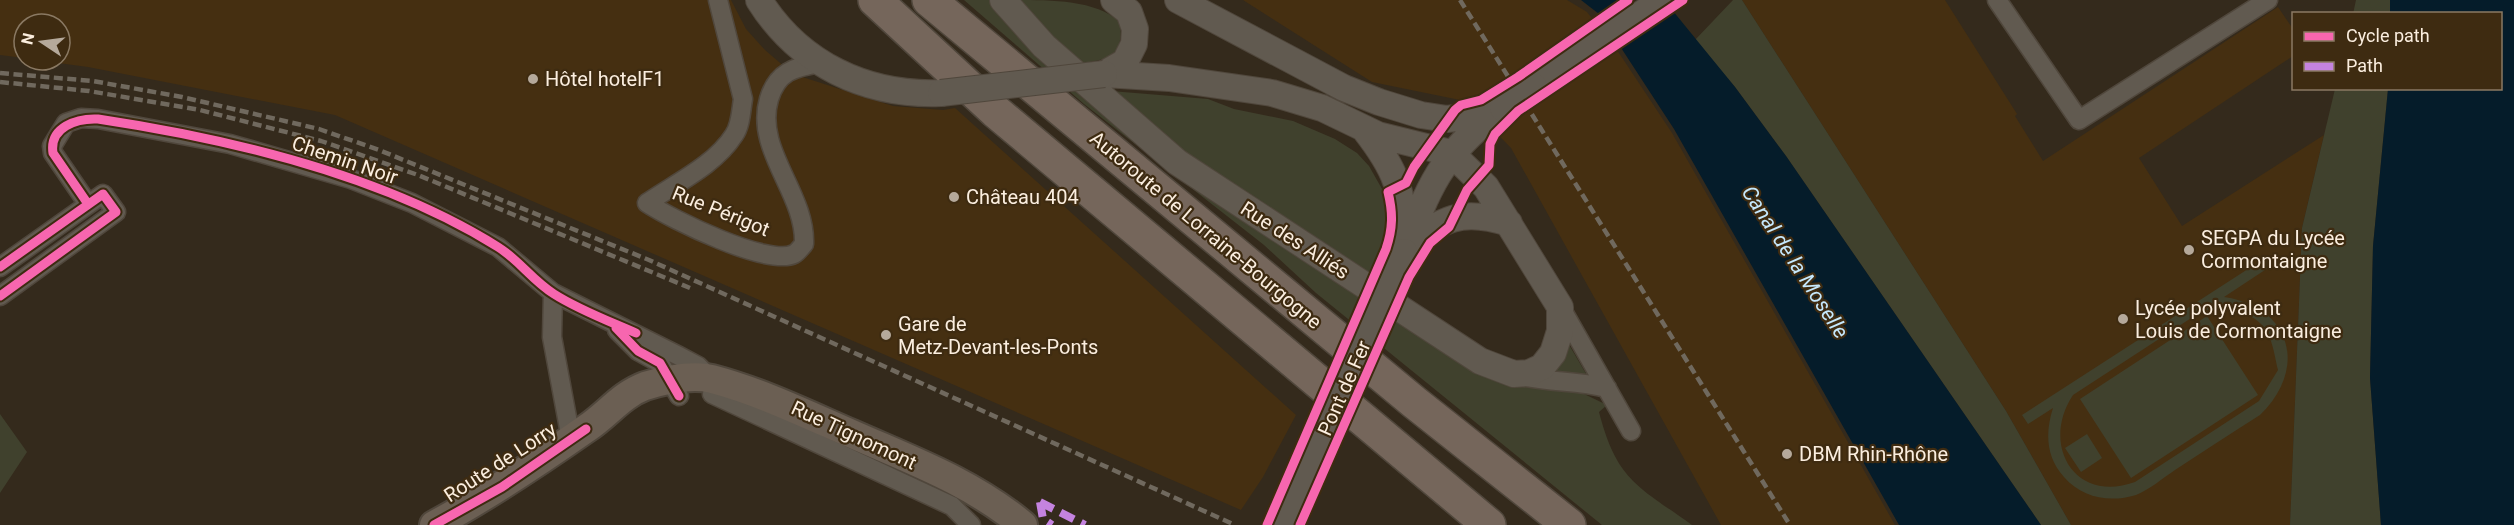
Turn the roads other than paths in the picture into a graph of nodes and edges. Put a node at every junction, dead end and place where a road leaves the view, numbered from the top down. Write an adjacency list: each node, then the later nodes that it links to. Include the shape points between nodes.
1 (718, 0): 12 (street, Rue Périgot, via 742,99 741,114 735,134 709,161 647,203 668,217 758,254 794,254 804,244 802,220 766,133 765,110 772,87 784,73)
2 (759, 0): 12 (main road, via 785,34)
3 (875, 0): 36 (highway, via 995,111)
4 (928, 0): 13 (highway, Autoroute de Lorraine-Bourgogne)
5 (950, 0): 13 (highway, via 985,32)
6 (1003, 0): 26 (main road, Rue des Alliés, via 1044,46 1177,162 1480,361)
7 (1114, 0): 14 (main road, via 1128,12 1135,29 1134,44 1125,62)
8 (1178, 0): 15 (main road, via 1344,88 1379,102 1448,119)
9 (1662, 0): 15 (main road, Pont de Fer, bridge)
10 (1997, 0): 11 (street, via 2079,120)
11 (2268, 0)
12 (820, 63): 14 (main road, bridge, via 850,79 905,93 940,93)
13 (1004, 65): 37 (highway, Autoroute de Lorraine-Bourgogne)
14 (1104, 74): 16 (main road, via 1180,79 1272,93 1322,108)
15 (1499, 111): 17 (main road, Pont de Fer)
16 (1365, 130): 17 (main road); 20 (main road, via 1395,173)
17 (1451, 153): 19 (main road, via 1486,187); 20 (main road, Pont de Fer, via 1424,198)
18 (88, 204): 21 (street); 22 (street, Chemin Noir, via 52,146 66,123 81,118 230,144 351,179 498,247); 23 (street, via 103,194 116,213)
19 (1509, 223): 20 (main road, via 1454,216 1435,225); 24 (main road)
20 (1404, 252): 35 (main road, Pont de Fer, bridge)
21 (0, 267)
22 (553, 293): 25 (street, Chemin Noir); 31 (street, via 552,337)
23 (0, 296)
24 (1560, 307): 26 (main road, via 1560,331 1553,353 1542,367); 29 (street)
25 (610, 322): 27 (street, Chemin Noir, via 698,366); 28 (street, Chemin Noir, via 638,351 660,363)
26 (1514, 374): 29 (street, via 1542,382 1590,383)
27 (719, 387): 28 (main road, Route de Lorry); 33 (street, Rue Tignomont, via 952,506); 34 (main road, Route de Lorry, via 766,397 965,484)
28 (675, 388): 31 (main road, Route de Lorry, via 630,393)
29 (1607, 388): 30 (street)
30 (1631, 431)
31 (571, 439): 32 (main road, Route de Lorry, via 502,487)
32 (434, 525)
33 (971, 525)
34 (1023, 525)
35 (1284, 525)
36 (1489, 525)
37 (1569, 525)

